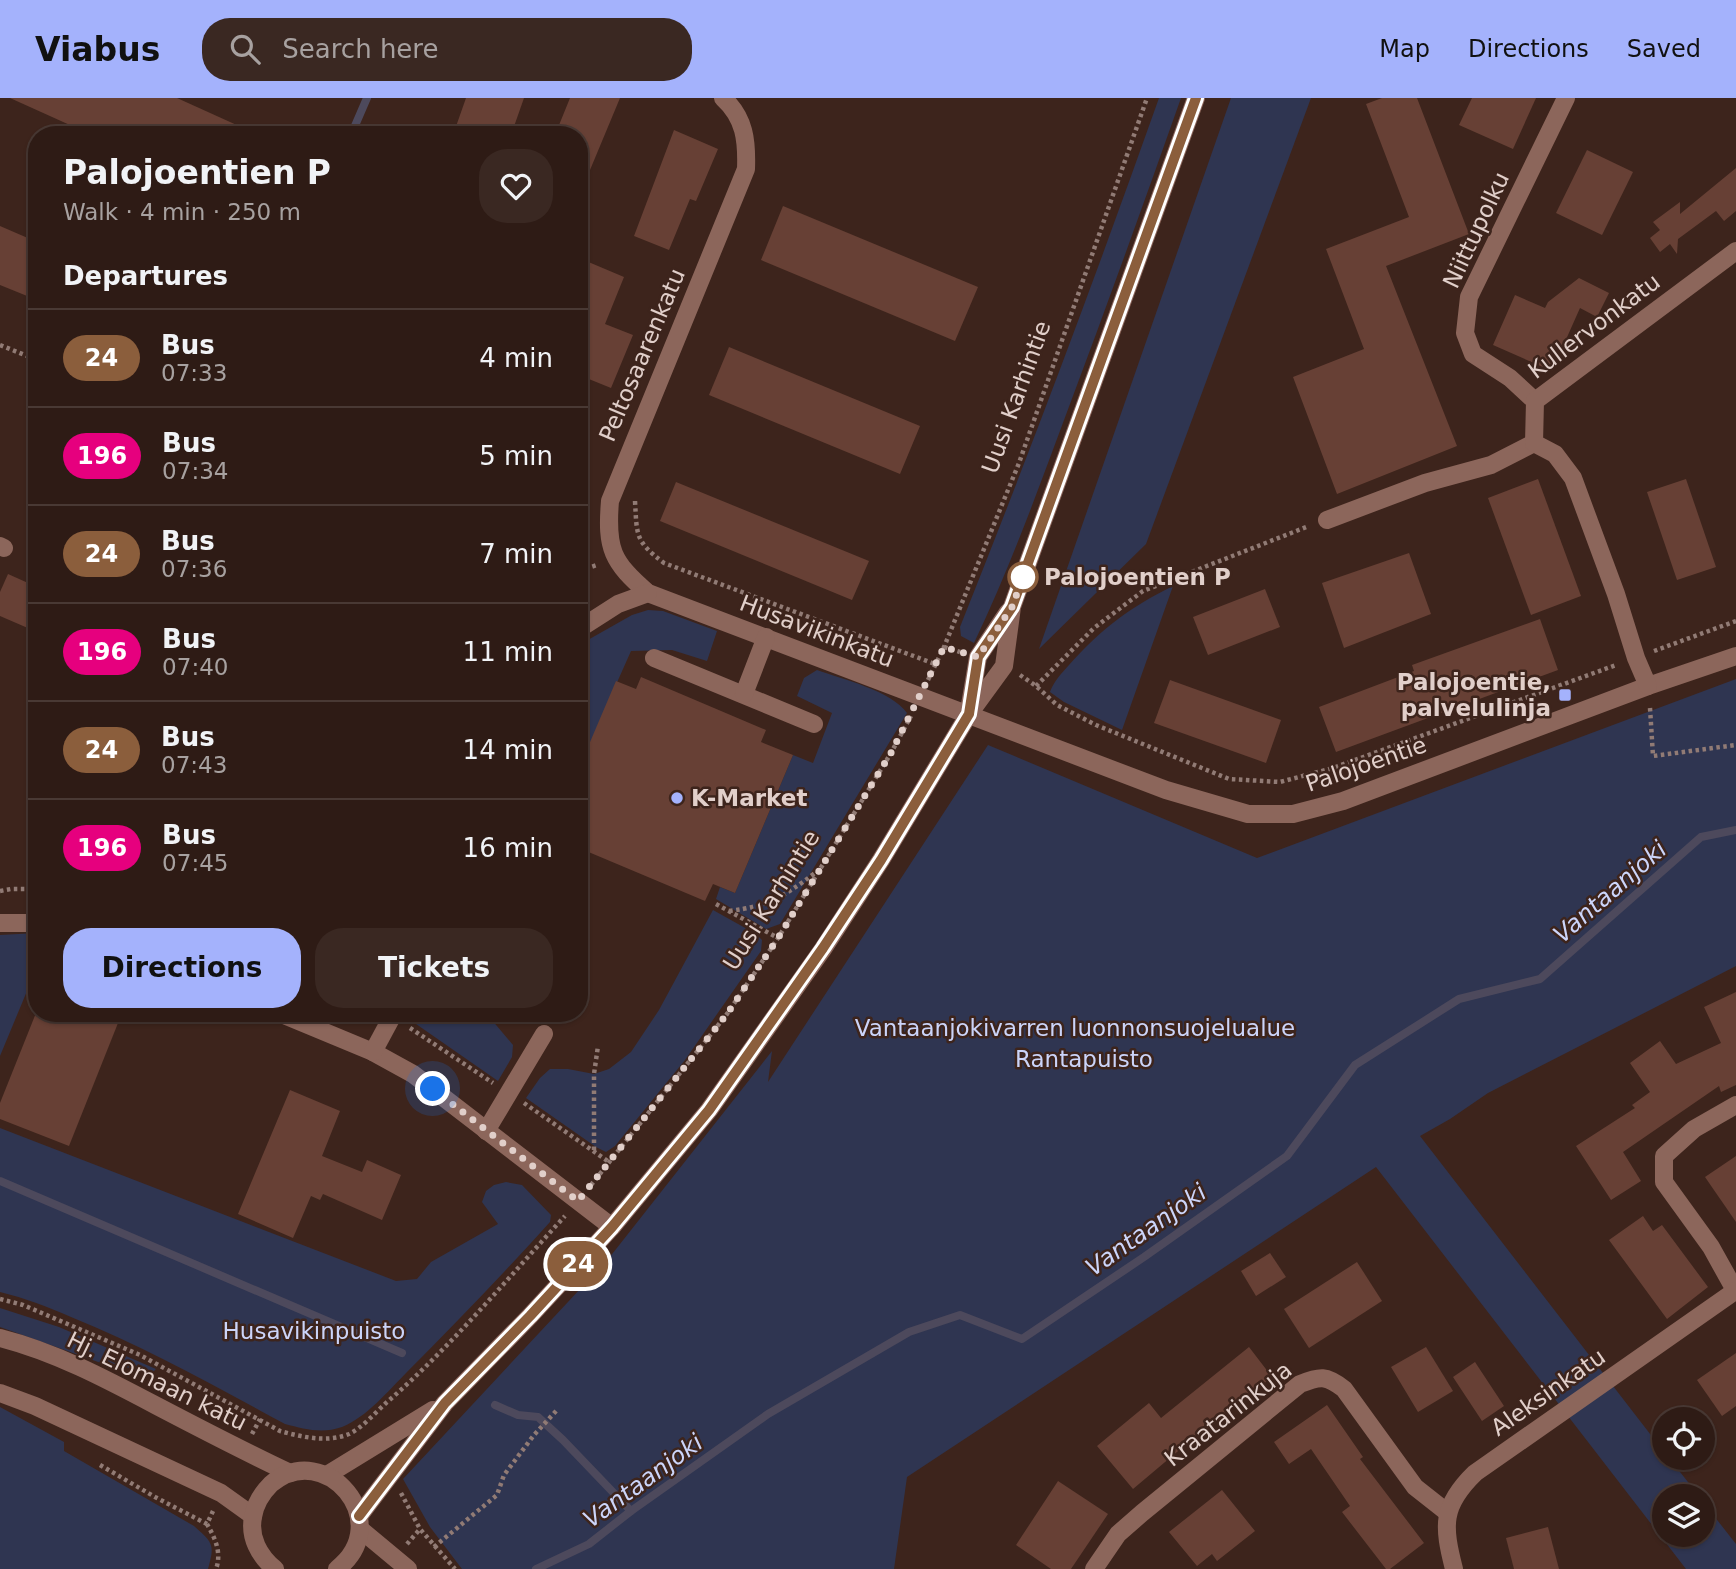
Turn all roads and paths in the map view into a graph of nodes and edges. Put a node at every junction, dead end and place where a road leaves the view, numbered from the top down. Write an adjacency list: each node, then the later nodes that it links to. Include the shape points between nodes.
1 (723, 98): 12 (street, Peltosaarenkatu, via 741,119 746,169 610,501 608,529 615,560)
2 (1147, 98): 17 (path, Uusi Karhintie, via 1019,463)
3 (1196, 98): 13 (street)
4 (1566, 98): 8 (street, Niittupolku, via 1469,297 1465,333 1473,354)
5 (1736, 251): 8 (street, Kullervonkatu)
6 (0, 345): 7 (path)
7 (28, 356)
8 (1535, 401): 9 (street, Kullervonkatu)
9 (1534, 443): 11 (street, via 1491,465 1426,483); 21 (street, via 1555,454 1573,478)
10 (637, 489): 22 (path, via 636,533 644,548 664,563)
11 (1327, 520): 24 (path, via 1143,591 1094,628)
12 (648, 593): 15 (street, via 618,604); 16 (street, Husavikinkatu)
13 (1012, 607): 20 (street); 23 (street)
14 (1736, 621): 21 (path)
15 (588, 623)
16 (766, 637): 26 (street); 27 (street, Husavikinkatu)
17 (944, 647): 20 (path); 22 (path, Uusi Karhintie)
18 (1736, 656): 25 (street, Palojoentie)
19 (654, 657): 26 (street)
20 (978, 657): 28 (street)
21 (1636, 658): 24 (path, via 1333,768 1280,782 1229,779 1096,725 1057,705); 25 (street)
22 (935, 664): 27 (path, Uusi Karhintie)
23 (1004, 666): 24 (path); 28 (street)
24 (1036, 685)
25 (1648, 686): 28 (street, Palojoentie, via 1343,801 1293,814 1248,814 1166,790); 30 (path, via 1653,756)
26 (744, 694): 29 (street)
27 (921, 696): 28 (street, Husavikinkatu); 31 (path, Uusi Karhintie)
28 (969, 714): 48 (street, via 816,959 709,1110)
29 (814, 724)
30 (1736, 745)
31 (819, 871): 35 (path, via 778,900); 38 (path, Uusi Karhintie)
32 (28, 889): 33 (path)
33 (0, 891)
34 (716, 904): 35 (path)
35 (729, 911): 38 (path)
36 (0, 923): 37 (street)
37 (28, 923)
38 (778, 938): 47 (path, Uusi Karhintie, via 727,1014)
39 (301, 1022): 43 (street)
40 (389, 1022): 43 (street)
41 (544, 1034): 45 (street)
42 (598, 1046): 46 (path)
43 (373, 1052): 45 (street, via 414,1074)
44 (1736, 1105): 49 (street, via 1694,1129 1664,1156 1664,1182)
45 (486, 1131): 47 (street)
46 (594, 1151)
47 (578, 1201): 48 (street); 55 (path, Uusi Karhintie, via 400,1391)
48 (612, 1227): 53 (street)
49 (1736, 1291): 61 (street, Aleksinkatu, via 1475,1473 1457,1490)
50 (0, 1299): 55 (path, via 140,1355 280,1431 304,1438)
51 (0, 1338): 58 (street, Hj. Elomaan katu, via 91,1371)
52 (0, 1393): 62 (street, via 221,1493)
53 (445, 1403): 56 (street); 60 (street)
54 (557, 1410): 65 (path, via 504,1475 497,1495)
55 (351, 1433): 56 (path)
56 (369, 1452): 59 (street)
57 (100, 1465): 64 (path)
58 (290, 1473): 59 (street); 62 (street, via 265,1490)
59 (327, 1475): 63 (street, via 353,1499)
60 (389, 1475): 63 (street); 65 (path)
61 (1448, 1513): 70 (street, Kraatarinkuja, via 1415,1487 1344,1389 1332,1379 1317,1378 1300,1384 1142,1513 1118,1534); 71 (street, Aleksinkatu, via 1446,1538)
62 (253, 1516): 66 (street, via 254,1538)
63 (360, 1522): 67 (street, via 357,1544); 68 (street)
64 (207, 1524)
65 (434, 1547): 69 (path)
66 (265, 1565)
67 (340, 1569)
68 (408, 1569)
69 (454, 1569)
70 (1094, 1569)
71 (1454, 1569)

